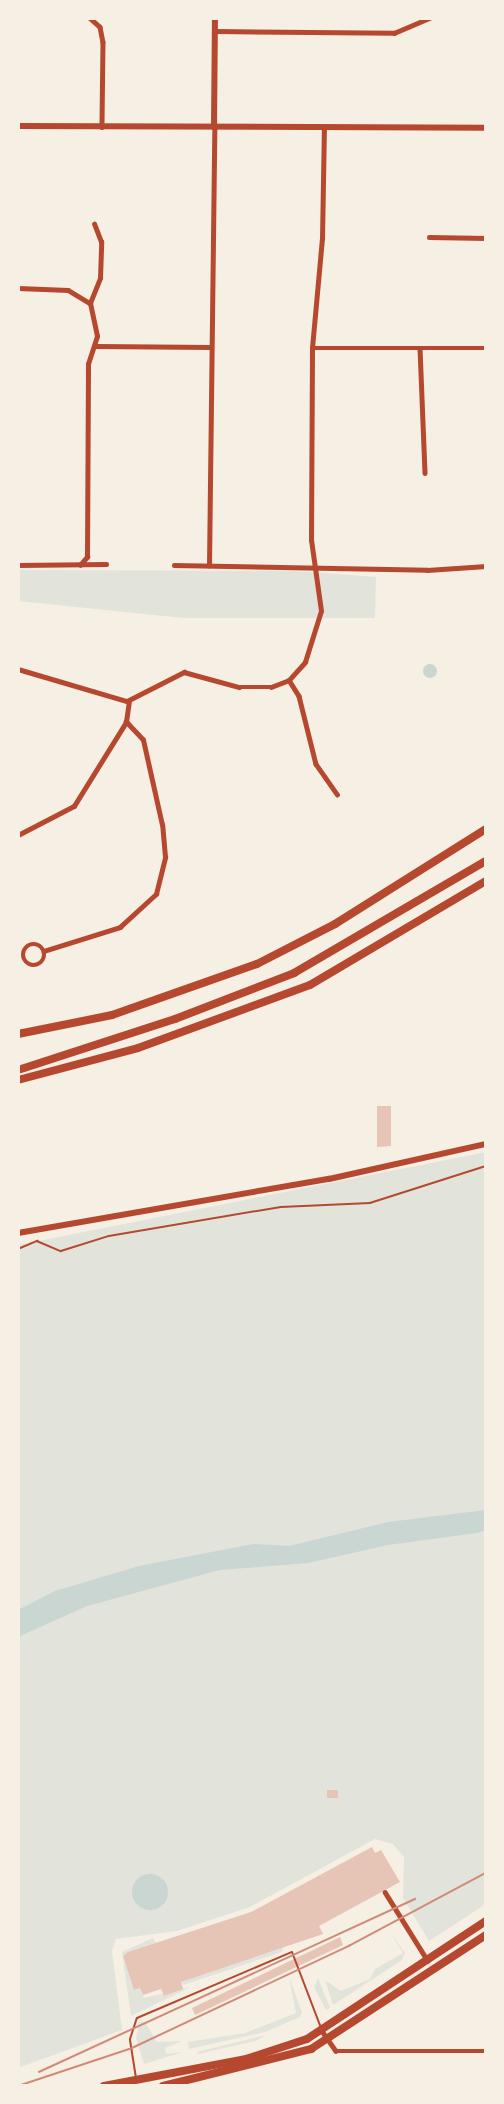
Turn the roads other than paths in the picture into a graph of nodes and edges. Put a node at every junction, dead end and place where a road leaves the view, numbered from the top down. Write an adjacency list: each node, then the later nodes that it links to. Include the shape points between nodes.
1 (90, 18): 6 (street, via 102,33)
2 (215, 18): 4 (street)
3 (430, 18): 4 (street, via 394,33)
4 (216, 31): 7 (street)
5 (18, 126): 6 (street)
6 (102, 126): 7 (street)
7 (214, 127): 8 (street); 16 (street)
8 (324, 127): 9 (street); 17 (street, via 322,239)
9 (486, 128)
10 (94, 224): 14 (street, via 101,242 100,278)
11 (429, 237): 12 (street)
12 (486, 238)
13 (18, 288): 14 (street, via 68,290)
14 (90, 303): 15 (street)
15 (96, 346): 16 (street); 22 (street, via 88,364 87,557)
16 (211, 347): 25 (street)
17 (312, 348): 18 (street); 27 (street)
18 (420, 348): 19 (street); 20 (street)
19 (486, 348)
20 (425, 474)
21 (106, 564): 22 (street)
22 (80, 565): 23 (street)
23 (18, 566)
24 (174, 566): 25 (street)
25 (209, 566): 27 (street)
26 (486, 566): 27 (street)
27 (313, 567): 29 (street, via 320,623 305,662)
28 (18, 669): 30 (street)
29 (289, 680): 30 (street, via 250,689 202,674 176,673); 32 (street, via 299,696 316,764)
30 (129, 701): 31 (street)
31 (126, 722): 34 (street, via 74,806); 37 (street, via 143,740 162,825 165,857 156,894 120,927)
32 (337, 795)
33 (486, 829): 38 (highway, via 334,924 257,964 112,1015)
34 (18, 835)
35 (486, 861): 39 (highway, via 294,973 175,1019)
36 (486, 881): 40 (highway, via 310,985 138,1048)
37 (44, 951): 37 (street, via 38,965 24,958 29,945)
38 (18, 1034)
39 (18, 1070)
40 (18, 1080)
41 (486, 1144): 42 (street, via 329,1179)
42 (18, 1233)
43 (385, 1892): 46 (street)
44 (486, 1922): 46 (main road)
45 (486, 1935): 47 (main road)
46 (428, 1961): 47 (main road); 48 (main road)
47 (435, 1970): 49 (main road)
48 (322, 2031): 49 (street); 51 (main road, via 260,2055); 51 (lane, via 292,1952 140,2016 130,2039)
49 (327, 2040): 50 (street, via 336,2051); 54 (main road, via 266,2064)
50 (486, 2051)
51 (136, 2079): 52 (main road); 53 (main road)
52 (104, 2086)
53 (127, 2086)
54 (163, 2086)

